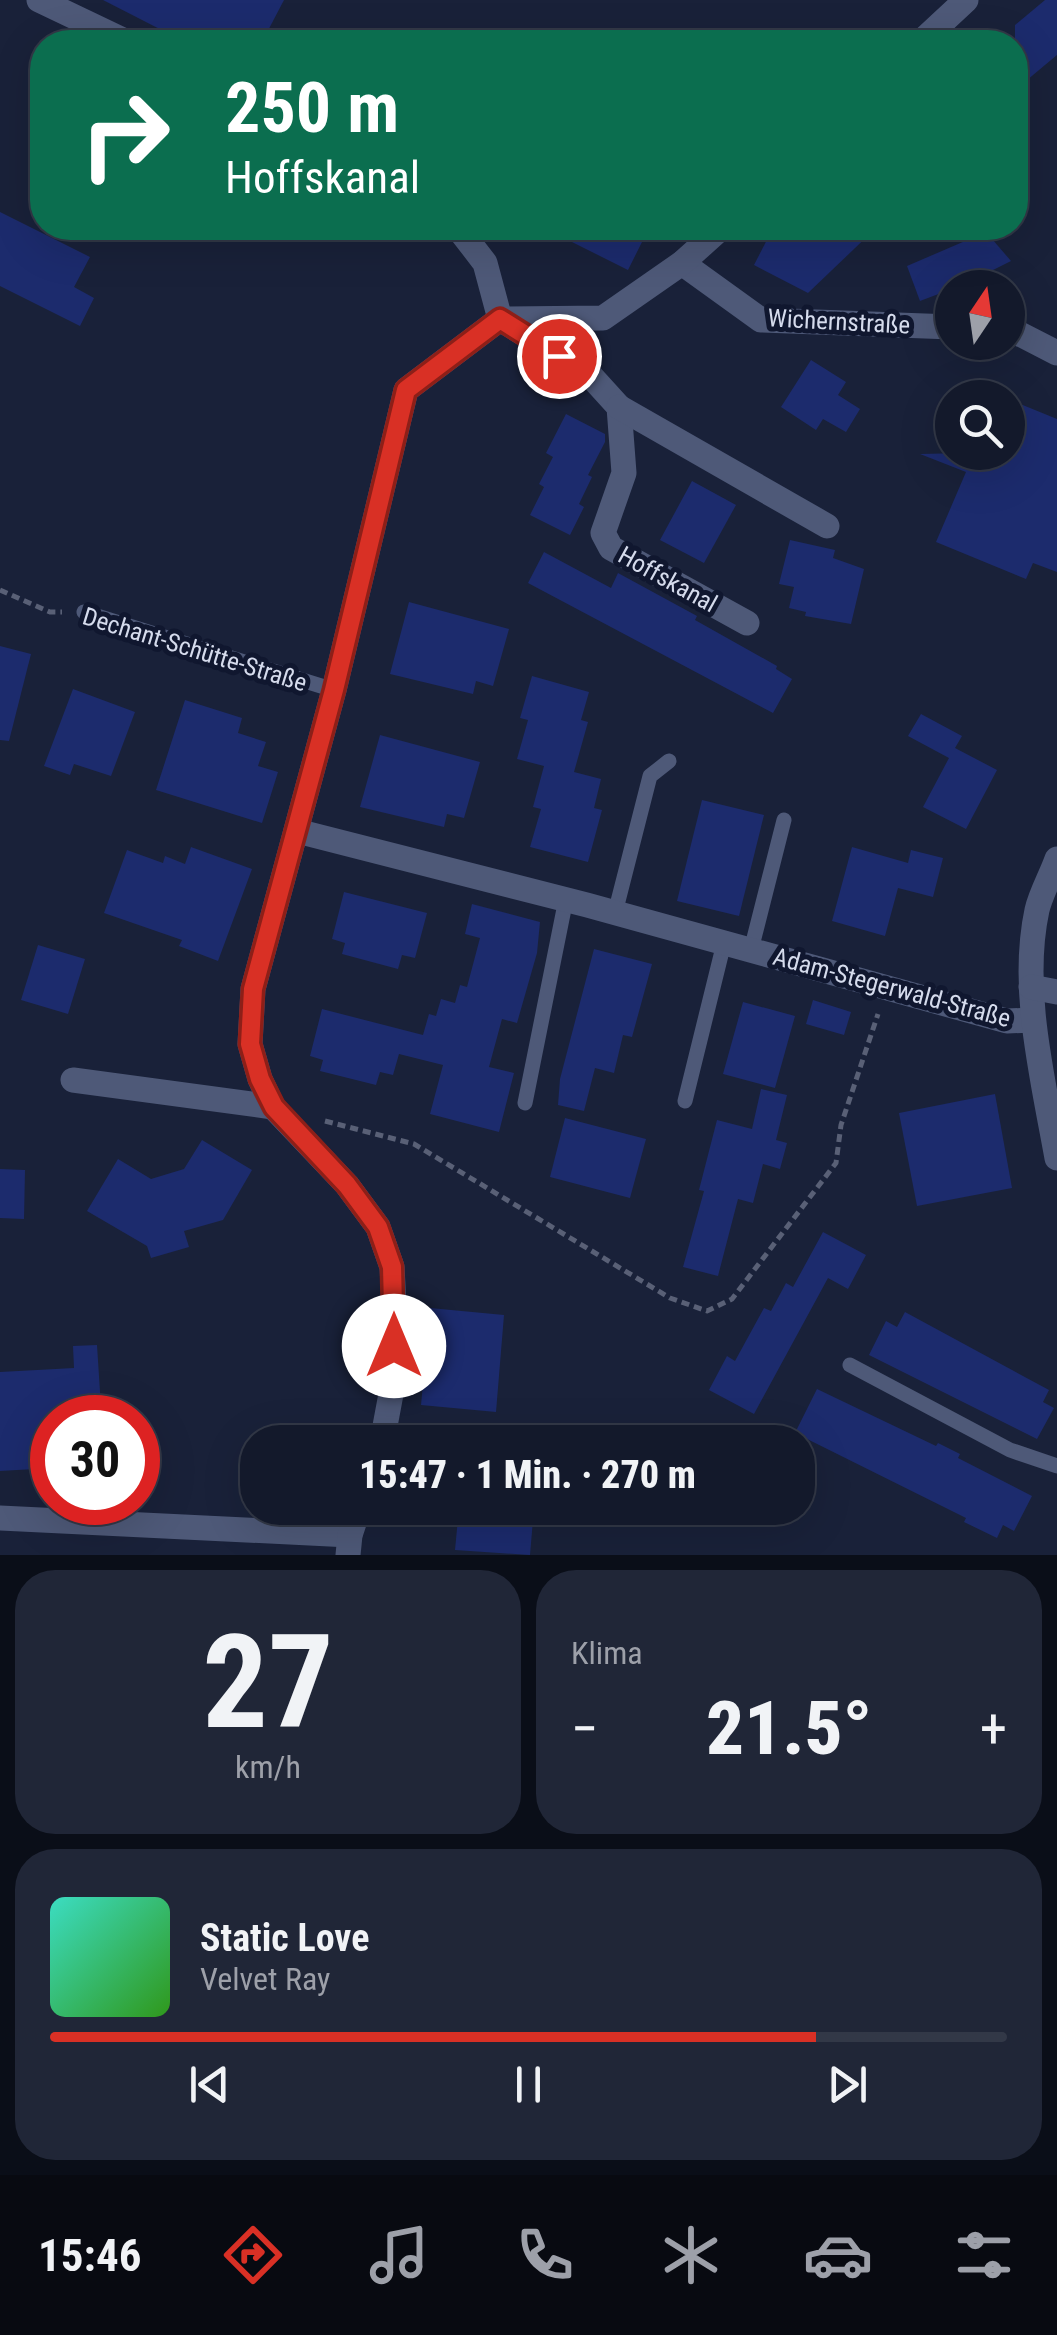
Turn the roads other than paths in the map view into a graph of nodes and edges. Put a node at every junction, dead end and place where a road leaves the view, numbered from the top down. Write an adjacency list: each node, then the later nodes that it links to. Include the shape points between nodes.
1 (39, 0): 3 (street)
2 (966, 0): 4 (street)
3 (103, 30)
4 (933, 30)
5 (467, 240): 8 (street, via 485,264)
6 (708, 240): 7 (street)
7 (682, 264): 8 (street, via 603,318); 9 (street, Wichernstraße, via 760,320)
8 (500, 319): 12 (street, via 589,374); 16 (street, Dechant-Schütte-Straße, via 406,390)
9 (935, 325)
10 (1025, 337): 11 (street)
11 (1057, 353)
12 (619, 407): 13 (street); 15 (street, Hoffskanal, via 624,473 604,533 611,548)
13 (827, 526)
14 (84, 612): 16 (lane, Dechant-Schütte-Straße)
15 (747, 623)
16 (334, 690): 19 (street, Dechant-Schütte-Straße)
17 (669, 761): 22 (lane, via 650,776)
18 (784, 820): 24 (lane, Adam-Stegerwald-Straße)
19 (297, 831): 21 (street, Adam-Stegerwald-Straße); 31 (street, Dechant-Schütte-Straße, via 253,989 250,1044)
20 (1057, 860): 25 (street, via 1037,910)
21 (566, 899): 22 (street, Adam-Stegerwald-Straße); 30 (lane)
22 (614, 912): 23 (street, Adam-Stegerwald-Straße)
23 (724, 943): 24 (street, Adam-Stegerwald-Straße); 29 (lane)
24 (751, 950): 27 (street, Adam-Stegerwald-Straße, via 1007,1021)
25 (1031, 988): 26 (street); 27 (street)
26 (1057, 992)
27 (1033, 1020): 32 (street)
28 (74, 1080): 31 (street)
29 (685, 1102)
30 (525, 1103)
31 (274, 1107): 34 (street, Dechant-Schütte-Straße, via 378,1227 392,1267 395,1322)
32 (1057, 1158)
33 (850, 1365): 35 (lane, via 1010,1450)
34 (387, 1425)
35 (1057, 1466)
36 (0, 1518): 37 (street)
37 (349, 1545)

